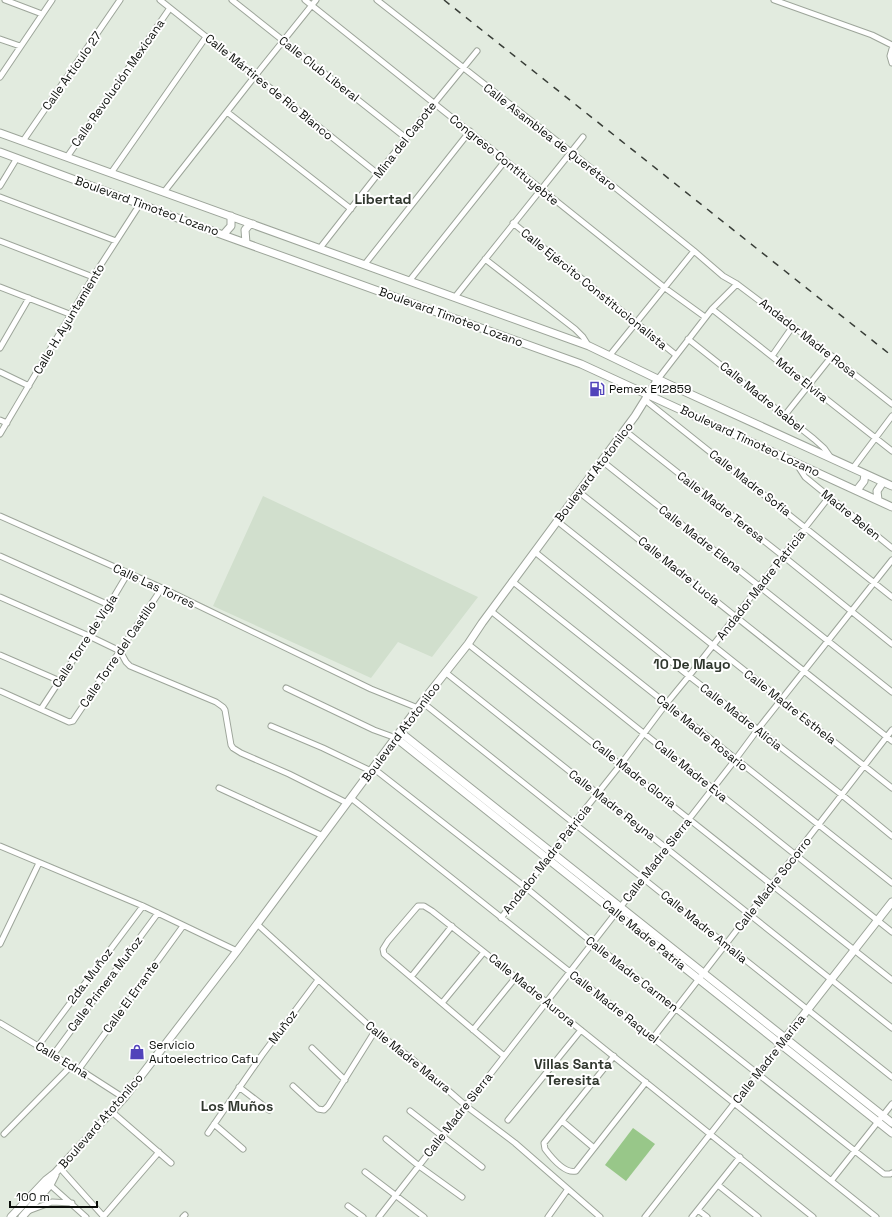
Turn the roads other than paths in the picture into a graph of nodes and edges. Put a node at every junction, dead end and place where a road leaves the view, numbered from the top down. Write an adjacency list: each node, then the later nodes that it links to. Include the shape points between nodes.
1 (5, 0): 12 (street)
2 (52, 0): 12 (street)
3 (120, 0): 30 (street, Calle Artículo 27)
4 (160, 0): 11 (street, Calle Mártires de Río Blanco)
5 (232, 0): 15 (street, Calle Club Liberal)
6 (305, 0): 10 (street, Congreso Contituyebte)
7 (316, 0): 10 (street)
8 (377, 0): 21 (street, Calle Asamblea de Querétaro)
9 (774, 0): 16 (street, via 872,35)
10 (312, 5): 15 (street); 24 (street, Congreso Contituyebte)
11 (170, 8): 13 (street, Calle Mártires de Río Blanco); 33 (street, Calle Revolución Mexicana)
12 (42, 14): 17 (street)
13 (206, 36): 22 (street, Calle Mártires de Río Blanco); 36 (street)
14 (0, 39): 17 (street)
15 (283, 41): 22 (street); 29 (street, Calle Club Liberal)
16 (892, 45)
17 (20, 46): 23 (street)
18 (892, 49): 20 (street)
19 (477, 51): 21 (street, Mina del Capote)
20 (892, 63)
21 (463, 68): 24 (street, Mina del Capote); 32 (street, Calle Asamblea de Querétaro)
22 (255, 76): 25 (street); 37 (street, Calle Mártires de Río Blanco)
23 (0, 78)
24 (434, 103): 26 (street, Congreso Contituyebte); 29 (street, Mina del Capote)
25 (227, 112): 40 (street); 43 (street)
26 (470, 131): 35 (street, Congreso Contituyebte); 54 (street)
27 (0, 133): 30 (main road, Boulevard Timoteo Lozano)
28 (583, 137): 32 (street)
29 (406, 138): 37 (street, Mina del Capote)
30 (23, 141): 33 (main road, Boulevard Timoteo Lozano)
31 (0, 152): 34 (main road, Boulevard Timoteo Lozano)
32 (571, 152): 39 (street); 52 (street, Calle Asamblea de Querétaro)
33 (67, 157): 36 (main road, Boulevard Timoteo Lozano)
34 (17, 158): 38 (street); 42 (main road, Boulevard Timoteo Lozano)
35 (505, 160): 39 (street, Congreso Contituyebte); 57 (street)
36 (111, 173): 40 (main road, Boulevard Timoteo Lozano)
37 (378, 174): 43 (street, Mina del Capote)
38 (0, 186)
39 (540, 189): 45 (street); 60 (street, Congreso Contituyebte)
40 (164, 192): 44 (main road, Boulevard Timoteo Lozano)
41 (0, 197): 49 (street)
42 (140, 204): 47 (main road, Boulevard Timoteo Lozano); 49 (street, Calle H. Ayuntamiento)
43 (351, 209): 51 (street, Mina del Capote)
44 (231, 216): 46 (main road, Boulevard Timoteo Lozano); 47 (main road, via 231,226)
45 (512, 223): 53 (street); 66 (street, Calle Ejército Constitucionalista)
46 (254, 224): 50 (main road, via 245,230); 51 (main road, Boulevard Timoteo Lozano)
47 (223, 235): 50 (main road, Boulevard Timoteo Lozano)
48 (0, 241): 56 (street)
49 (116, 241): 56 (street, Calle H. Ayuntamiento)
50 (246, 243): 79 (main road, Boulevard Timoteo Lozano, via 581,364)
51 (320, 248): 54 (main road, Boulevard Timoteo Lozano)
52 (694, 251): 55 (street, Calle Asamblea de Querétaro); 60 (street)
53 (485, 259): 61 (street); 69 (street, via 575,329)
54 (365, 264): 57 (main road, Boulevard Timoteo Lozano)
55 (723, 276): 58 (street, Andador Madre Rosa)
56 (93, 278): 64 (street, Calle H. Ayuntamiento)
57 (410, 280): 61 (main road, Boulevard Timoteo Lozano)
58 (737, 284): 63 (street, Boulevard Atotonilco); 67 (street, Andador Madre Rosa)
59 (0, 287): 62 (street)
60 (665, 288): 65 (street, Congreso Contituyebte); 66 (street)
61 (455, 297): 69 (main road, Boulevard Timoteo Lozano)
62 (30, 298): 64 (street); 70 (street)
63 (712, 309): 65 (street, Boulevard Atotonilco); 73 (street, Mdre Elvira)
64 (72, 315): 78 (street, Calle H. Ayuntamiento)
65 (706, 317): 68 (street, Boulevard Atotonilco)
66 (637, 322): 71 (street, Calle Ejército Constitucionalista); 72 (street)
67 (793, 326): 73 (street); 74 (street, Andador Madre Rosa)
68 (688, 339): 71 (street, Boulevard Atotonilco); 81 (street, Calle Madre Isabel)
69 (589, 346): 72 (main road, Boulevard Timoteo Lozano)
70 (0, 348)
71 (676, 355): 76 (street, Boulevard Atotonilco)
72 (610, 356): 76 (main road, Boulevard Timoteo Lozano)
73 (772, 356): 77 (street, Mdre Elvira)
74 (832, 356): 77 (street); 80 (street, Andador Madre Rosa)
75 (0, 372): 78 (street)
76 (658, 378): 79 (main road, Boulevard Atotonilco); 89 (main road, Boulevard Timoteo Lozano)
77 (808, 385): 81 (street); 87 (street, Mdre Elvira)
78 (29, 386): 84 (street, Calle H. Ayuntamiento)
79 (647, 397): 85 (main road, Boulevard Atotonilco); 91 (main road, Boulevard Timoteo Lozano); 103 (street, Calle Madre Sofía)
80 (892, 404)
81 (785, 415): 89 (street, Calle Madre Isabel, via 824,448)
82 (892, 416): 87 (street)
83 (0, 420): 84 (street)
84 (7, 423): 86 (street, Calle H. Ayuntamiento)
85 (624, 430): 90 (main road, Boulevard Atotonilco); 107 (street, Calle Madre Teresa)
86 (0, 434)
87 (876, 439): 88 (street, Mdre Elvira); 92 (street)
88 (892, 451)
89 (831, 459): 92 (main road, Boulevard Timoteo Lozano)
90 (602, 461): 97 (main road, Boulevard Atotonilco); 112 (street, Calle Madre Elena)
91 (796, 463): 96 (main road, Boulevard Timoteo Lozano); 98 (street, Madre Belen, via 805,477)
92 (853, 468): 93 (main road, Boulevard Timoteo Lozano)
93 (865, 474): 94 (main road, Boulevard Timoteo Lozano); 96 (main road, via 864,482)
94 (883, 482): 95 (main road, Boulevard Timoteo Lozano); 99 (main road, via 877,491)
95 (892, 486)
96 (856, 490): 99 (main road, Boulevard Timoteo Lozano)
97 (578, 492): 102 (main road, Boulevard Atotonilco); 119 (street, Calle Madre Lucía)
98 (829, 497): 103 (street, Andador Madre Patricia); 104 (street, Madre Belen)
99 (878, 500): 100 (main road, Boulevard Timoteo Lozano)
100 (892, 507)
101 (0, 516): 109 (street, Calle Las Torres)
102 (557, 521): 105 (main road, Boulevard Atotonilco); 124 (street, Calle Madre Esthela)
103 (806, 527): 107 (street, Andador Madre Patricia); 111 (street, Calle Madre Sofía)
104 (892, 548)
105 (535, 552): 110 (main road, Boulevard Atotonilco); 130 (street, Calle Madre Alicia)
106 (0, 556): 116 (street)
107 (783, 556): 112 (street, Andador Madre Patricia); 118 (street, Calle Madre Teresa)
108 (892, 560): 111 (street, Calle Madre Sierra)
109 (128, 573): 113 (street, Calle Las Torres); 116 (street, Calle Torre de Vigía)
110 (512, 581): 117 (main road, Boulevard Atotonilco); 136 (street, Calle Madre Rosario)
111 (874, 582): 115 (street, Calle Madre Sofía); 118 (street, Calle Madre Sierra)
112 (760, 586): 119 (street, Andador Madre Patricia); 121 (street, Calle Madre Elena)
113 (162, 588): 125 (street, Calle Torre del Castillo); 127 (street, Calle Las Torres)
114 (0, 597): 120 (street)
115 (892, 597)
116 (109, 605): 120 (street, Calle Torre de Vigía)
117 (491, 611): 122 (main road, Boulevard Atotonilco); 142 (street, Calle Madre Eva)
118 (851, 612): 121 (street, Calle Madre Sierra); 123 (street, Calle Madre Teresa)
119 (735, 616): 124 (street, Andador Madre Patricia); 128 (street, Calle Madre Lucía)
120 (89, 636): 125 (street); 131 (street, Calle Torre de Vigía)
121 (827, 641): 128 (street, Calle Madre Sierra); 134 (street, Calle Madre Elena)
122 (468, 644): 129 (main road, Boulevard Atotonilco); 147 (street, Calle Madre Gloria)
123 (892, 644)
124 (713, 646): 130 (street, Andador Madre Patricia); 135 (street, Calle Madre Esthela)
125 (120, 651): 138 (street, Calle Torre del Castillo, via 74,720 69,722); 155 (street, Calle Madre Raquel, via 130,666 223,706 233,748)
126 (0, 655): 131 (street)
127 (307, 658): 137 (street, Calle Madre Amalia, via 371,689)
128 (804, 670): 135 (street, Calle Madre Sierra); 144 (street, Calle Madre Lucía)
129 (445, 672): 137 (main road, Boulevard Atotonilco); 153 (street, Calle Madre Reyna)
130 (689, 676): 136 (street, Andador Madre Patricia); 140 (street, Calle Madre Alicia)
131 (60, 681): 138 (street, Calle Torre de Vigía)
132 (286, 688): 143 (street, via 374,730)
133 (0, 691): 138 (street)
134 (892, 692)
135 (781, 699): 140 (street, Calle Madre Sierra); 148 (street, Calle Madre Esthela)
136 (666, 704): 142 (street, Andador Madre Patricia); 146 (street, Calle Madre Rosario)
137 (420, 705): 143 (main road, Boulevard Atotonilco); 157 (street, Calle Madre Amalia)
138 (41, 709)
139 (271, 726): 149 (street, Calle Madre Carmen)
140 (758, 729): 146 (street, Calle Madre Sierra); 154 (street, Calle Madre Alicia)
141 (892, 730): 144 (street, Calle Madre Socorro)
142 (645, 734): 147 (street, Andador Madre Patricia); 152 (street, Calle Madre Eva)
143 (398, 735): 149 (main road, Boulevard Atotonilco); 164 (main road, Calle Madre Patria, via 519,828)
144 (887, 737): 145 (street, Calle Madre Lucía); 148 (street, Calle Madre Socorro)
145 (892, 741)
146 (735, 760): 152 (street, Calle Madre Sierra); 158 (street, Calle Madre Rosario)
147 (622, 764): 153 (street, Andador Madre Patricia); 156 (street, Calle Madre Gloria)
148 (864, 765): 151 (street, Calle Madre Esthela); 154 (street, Calle Madre Socorro)
149 (372, 769): 155 (main road, Boulevard Atotonilco); 169 (street, Calle Madre Carmen)
150 (219, 788): 159 (street)
151 (892, 788)
152 (713, 789): 156 (street, Calle Madre Sierra); 163 (street, Calle Madre Eva)
153 (598, 794): 157 (street, Andador Madre Patricia); 162 (street, Calle Madre Reyna)
154 (842, 795): 158 (street, Calle Madre Socorro); 160 (street, Calle Madre Alicia)
155 (349, 801): 159 (main road, Boulevard Atotonilco); 175 (street, Calle Madre Raquel)
156 (690, 818): 162 (street, Calle Madre Sierra); 168 (street, Calle Madre Gloria)
157 (574, 823): 164 (street, Andador Madre Patricia); 166 (street, Calle Madre Amalia)
158 (819, 825): 163 (street, Calle Madre Socorro); 167 (street, Calle Madre Rosario)
159 (323, 836): 177 (main road, Boulevard Atotonilco)
160 (892, 836)
161 (0, 846): 165 (street)
162 (666, 848): 166 (street, Calle Madre Sierra); 174 (street, Calle Madre Reyna)
163 (795, 854): 168 (street, Calle Madre Socorro); 176 (street, Calle Madre Eva)
164 (550, 856): 169 (street, Andador Madre Patricia); 172 (main road, Calle Madre Patria)
165 (40, 863): 171 (street); 182 (street)
166 (643, 878): 172 (street, Calle Madre Sierra); 183 (street, Calle Madre Amalia)
167 (892, 883)
168 (772, 885): 174 (street, Calle Madre Socorro); 184 (street, Calle Madre Gloria)
169 (525, 887): 175 (street, Andador Madre Patricia); 181 (street, Calle Madre Carmen)
170 (892, 902): 176 (main road, Calle Madre Marina)
171 (143, 906): 173 (street); 206 (street, 2da. Muñoz)
172 (618, 910): 181 (street, Calle Madre Sierra); 188 (main road, Calle Madre Patria)
173 (158, 913): 178 (street); 208 (street, Calle Primera Muñoz)
174 (749, 913): 183 (street, Calle Madre Socorro); 192 (street, Calle Madre Reyna)
175 (501, 918): 187 (street, Calle Madre Raquel)
176 (878, 920): 180 (street, Calle Madre Eva); 184 (main road, Calle Madre Marina)
177 (257, 924): 185 (main road, Boulevard Atotonilco); 191 (street, Calle Madre Maura)
178 (183, 926): 185 (street); 212 (street, Calle El Errante)
179 (452, 926): 186 (street, Calle Madre Aurora); 189 (street); 189 (street, Calle Madre Aurora, via 421,906 415,909 388,941 382,949 384,954)
180 (892, 932)
181 (593, 943): 187 (street, Calle Madre Sierra); 196 (street, Calle Madre Carmen)
182 (0, 944)
183 (726, 944): 188 (street, Calle Madre Socorro); 197 (street, Calle Madre Amalia)
184 (854, 950): 192 (main road, Calle Madre Marina); 193 (street, Calle Madre Gloria)
185 (237, 951): 219 (main road, Boulevard Atotonilco)
186 (484, 952): 190 (street, Calle Madre Aurora); 195 (street)
187 (570, 973): 194 (street, Calle Madre Sierra); 203 (street, Calle Madre Raquel)
188 (700, 976): 196 (street, Calle Madre Socorro); 204 (main road, Calle Madre Patria); 205 (main road, Calle Madre Patria)
189 (411, 977): 195 (street, Calle Madre Aurora)
190 (516, 977): 194 (street, Calle Madre Aurora); 200 (street)
191 (318, 980): 202 (street, Calle Madre Maura); 218 (street, Muñoz)
192 (831, 980): 197 (main road, Calle Madre Marina); 199 (street, Calle Madre Reyna)
193 (892, 980)
194 (546, 1002): 201 (street, Calle Madre Aurora); 209 (street, Calle Madre Sierra)
195 (442, 1003): 200 (street, Calle Madre Aurora)
196 (675, 1008): 203 (street, Calle Madre Socorro); 213 (street, Calle Madre Carmen)
197 (807, 1010): 204 (main road, Calle Madre Marina); 214 (street, Calle Madre Amalia)
198 (0, 1023): 206 (street, Calle Edna)
199 (892, 1028)
200 (473, 1030): 209 (street, Calle Madre Aurora)
201 (581, 1030): 210 (street, Calle Madre Aurora); 227 (street)
202 (375, 1031): 215 (street); 222 (street, Calle Madre Maura)
203 (653, 1038): 220 (street, Calle Madre Raquel)
204 (785, 1038): 205 (main road, Calle Madre Marina); 226 (main road, Calle Madre Patria)
205 (780, 1044): 213 (street, Calle Madre Marina); 226 (main road, Calle Madre Patria)
206 (38, 1046): 208 (street, Calle Edna)
207 (312, 1048): 215 (street)
208 (53, 1055): 211 (street, Calle Edna)
209 (504, 1056): 222 (street, Calle Madre Sierra)
210 (614, 1056): 216 (street, Calle Madre Aurora); 228 (street)
211 (71, 1066): 212 (street, Calle Edna); 233 (street)
212 (79, 1069): 219 (street, Calle Edna)
213 (758, 1074): 220 (street, Calle Madre Marina); 239 (street, Calle Madre Carmen)
214 (892, 1077)
215 (345, 1080): 217 (street, via 324,1110 318,1109)
216 (646, 1082): 234 (street, Calle Madre Aurora); 237 (street)
217 (293, 1086)
218 (239, 1087): 223 (street); 230 (street, Muñoz)
219 (124, 1098): 225 (main road, Boulevard Atotonilco)
220 (735, 1103): 234 (street, Calle Madre Marina); 248 (street, Calle Madre Raquel)
221 (892, 1104): 226 (street)
222 (466, 1106): 235 (street, Calle Madre Sierra); 251 (street, Calle Madre Maura, via 515,1143)
223 (268, 1110)
224 (410, 1111): 235 (street)
225 (112, 1112): 240 (street); 245 (main road, Boulevard Atotonilco)
226 (880, 1119): 229 (main road, Calle Madre Patria); 232 (main road, Calle Madre Patria); 239 (street)
227 (508, 1120)
228 (562, 1121): 237 (street); 237 (street, via 544,1146 564,1168 576,1171)
229 (892, 1123)
230 (214, 1124): 231 (street, Muñoz); 238 (street)
231 (208, 1133)
232 (892, 1133)
233 (4, 1134)
234 (711, 1134): 241 (street, Calle Madre Aurora); 268 (street, Calle Madre Marina)
235 (443, 1136): 243 (street, Calle Madre Sierra); 244 (street)
236 (386, 1139): 243 (street)
237 (594, 1148)
238 (243, 1150)
239 (855, 1151): 247 (street, Calle Madre Carmen, via 884,1174); 248 (street)
240 (159, 1152): 242 (street); 262 (street)
241 (740, 1157): 250 (street); 272 (street, Calle Madre Aurora)
242 (171, 1163)
243 (419, 1166): 252 (street, Calle Madre Sierra); 253 (street)
244 (482, 1166)
245 (58, 1170): 249 (main road, Boulevard Atotonilco); 262 (street)
246 (365, 1172): 252 (street)
247 (892, 1172)
248 (831, 1181): 273 (street, Calle Madre Raquel)
249 (48, 1183): 254 (street); 256 (main road, Boulevard Atotonilco); 258 (main road, Boulevard Atotonilco)
250 (718, 1185): 257 (street); 271 (street)
251 (568, 1189): 259 (street, Calle Madre Maura); 266 (street)
252 (396, 1196): 264 (street, Calle Madre Sierra); 265 (street)
253 (462, 1197)
254 (72, 1203): 258 (street, via 52,1202); 261 (street)
255 (348, 1206): 263 (street)
256 (20, 1207): 258 (street); 260 (main road, Boulevard Atotonilco)
257 (698, 1210): 269 (street); 270 (street)
258 (26, 1215)
259 (594, 1215): 267 (street, Calle Madre Maura)
260 (11, 1217)
261 (86, 1217)
262 (103, 1217)
263 (363, 1217)
264 (379, 1217)
265 (424, 1217)
266 (548, 1217)
267 (600, 1217)
268 (645, 1217)
269 (692, 1217)
270 (707, 1217)
271 (758, 1217)
272 (813, 1217)
273 (876, 1217)

